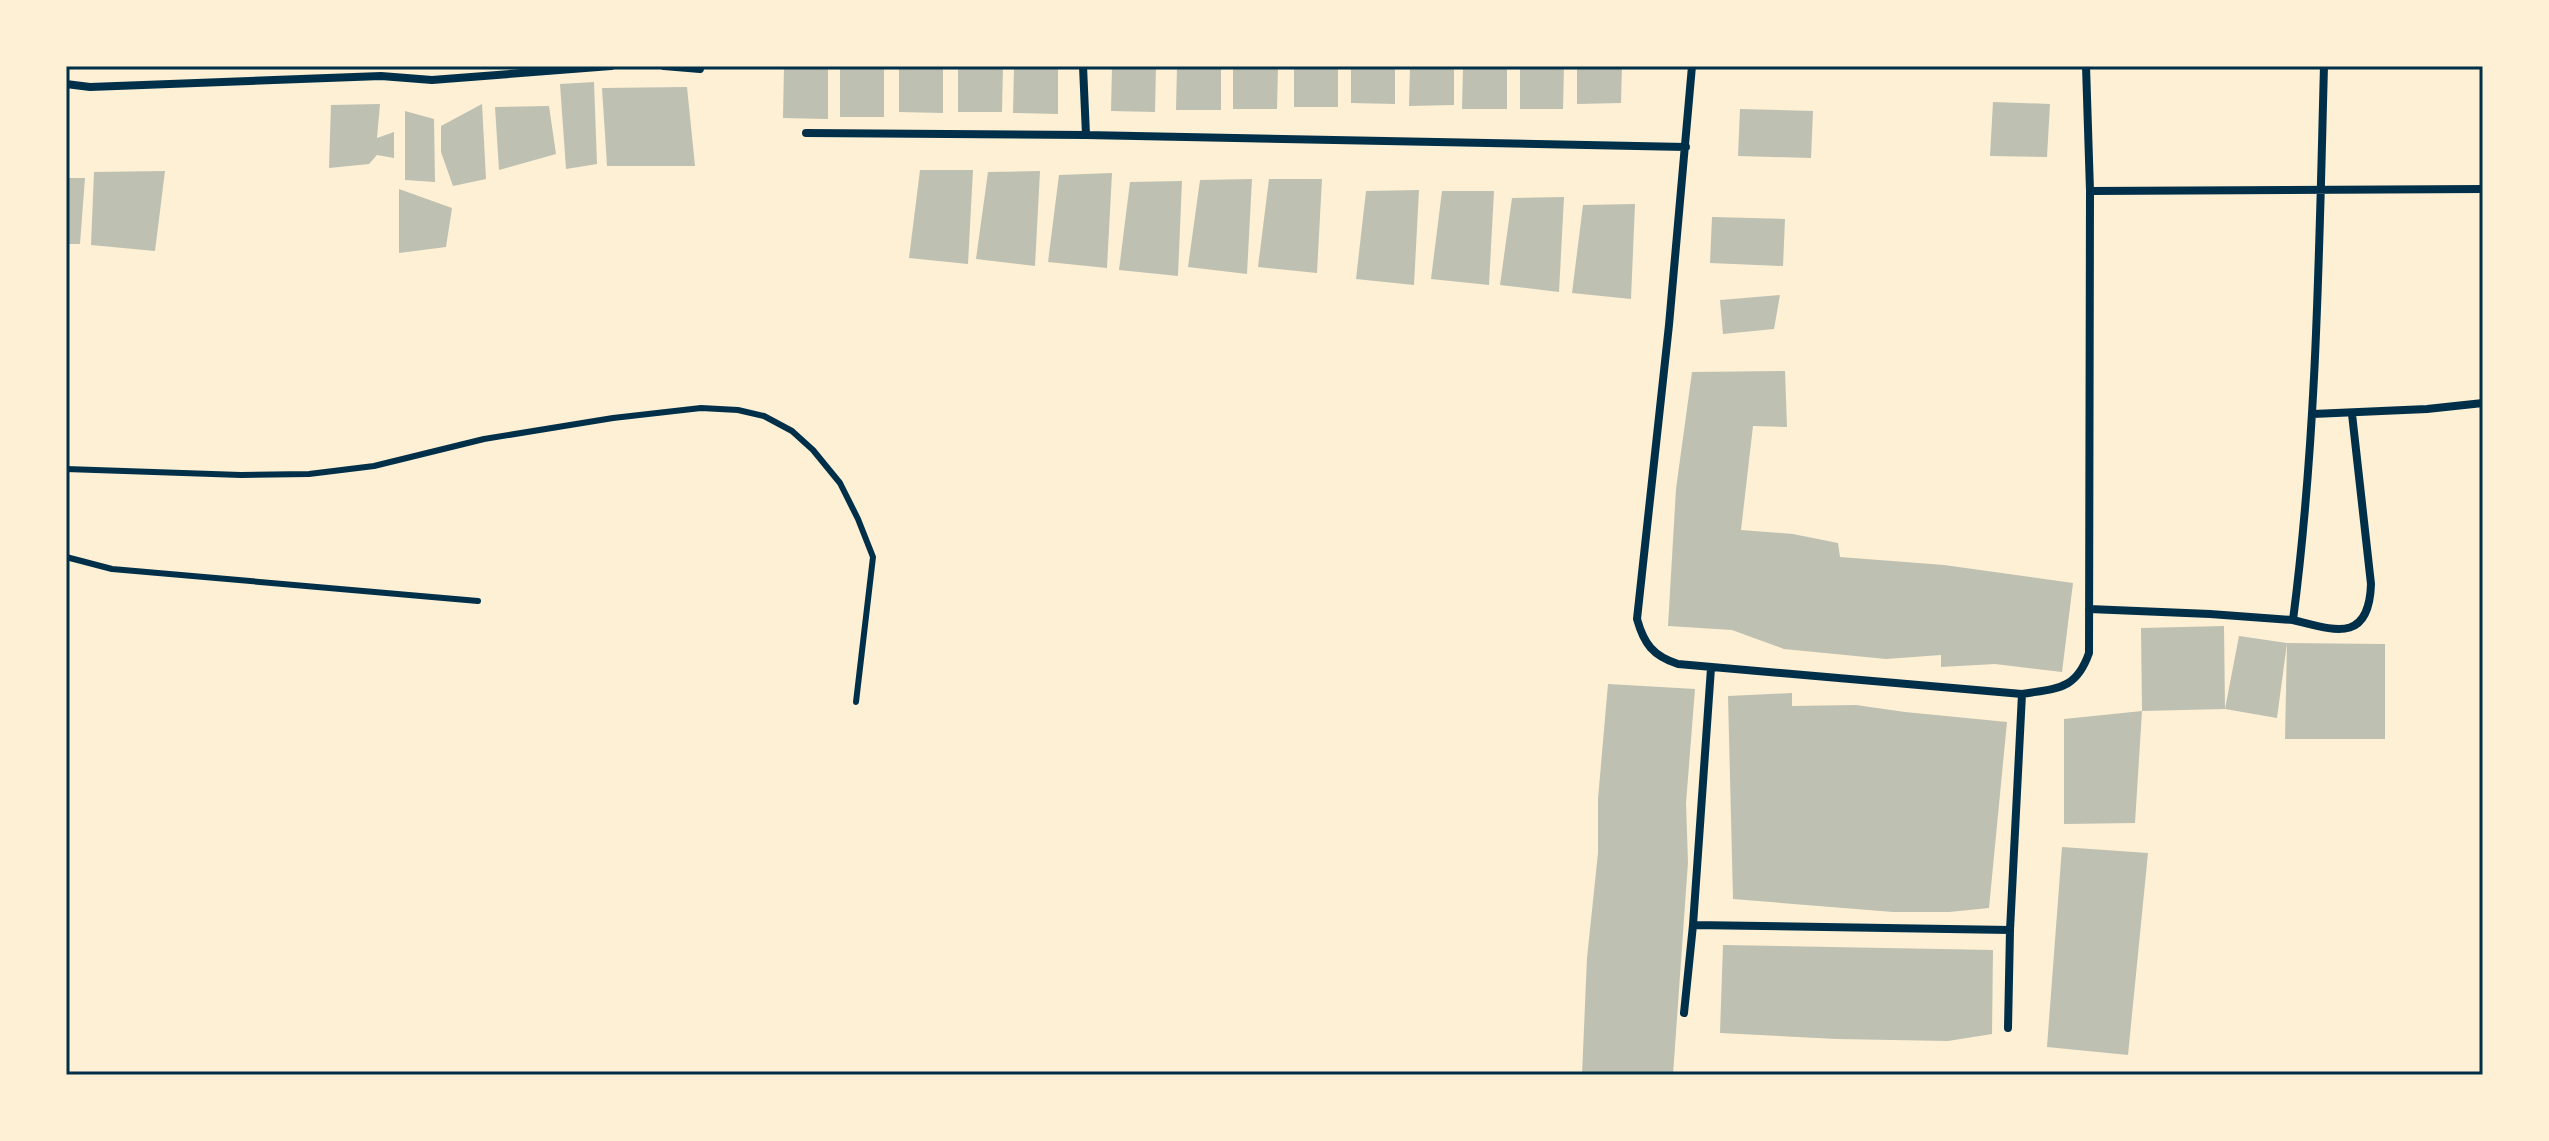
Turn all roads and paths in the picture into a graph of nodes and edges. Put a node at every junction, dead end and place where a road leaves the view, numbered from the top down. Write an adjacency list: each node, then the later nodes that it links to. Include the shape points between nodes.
1 (611, 66): 8 (street, via 432,80 381,76)
2 (664, 66): 7 (street)
3 (1083, 66): 10 (street)
4 (1692, 66): 11 (street)
5 (2086, 66): 14 (street)
6 (2324, 66): 13 (street)
7 (700, 69)
8 (66, 84)
9 (806, 133): 10 (street)
10 (1086, 135): 11 (street)
11 (1686, 147): 23 (street, via 1637,619 1649,649 1660,659)
12 (2483, 189): 13 (street)
13 (2321, 190): 14 (street); 16 (street)
14 (2090, 191): 21 (street)
15 (2483, 403): 17 (street)
16 (2313, 414): 17 (street); 22 (street)
17 (2352, 414): 22 (street, via 2370,603 2365,617 2337,631)
18 (66, 469): 25 (lane, via 309,474 613,418 701,408 764,416 792,431 840,483 873,557)
19 (66, 557): 20 (lane, via 112,569)
20 (478, 601)
21 (2089, 609): 22 (street); 24 (street, via 2089,653 2082,673 2070,683)
22 (2293, 620)
23 (1711, 668): 24 (street); 26 (street)
24 (2022, 694): 27 (street)
25 (856, 702)
26 (1693, 925): 27 (street); 28 (street)
27 (2010, 930): 29 (street)
28 (1684, 1013)
29 (2008, 1028)

